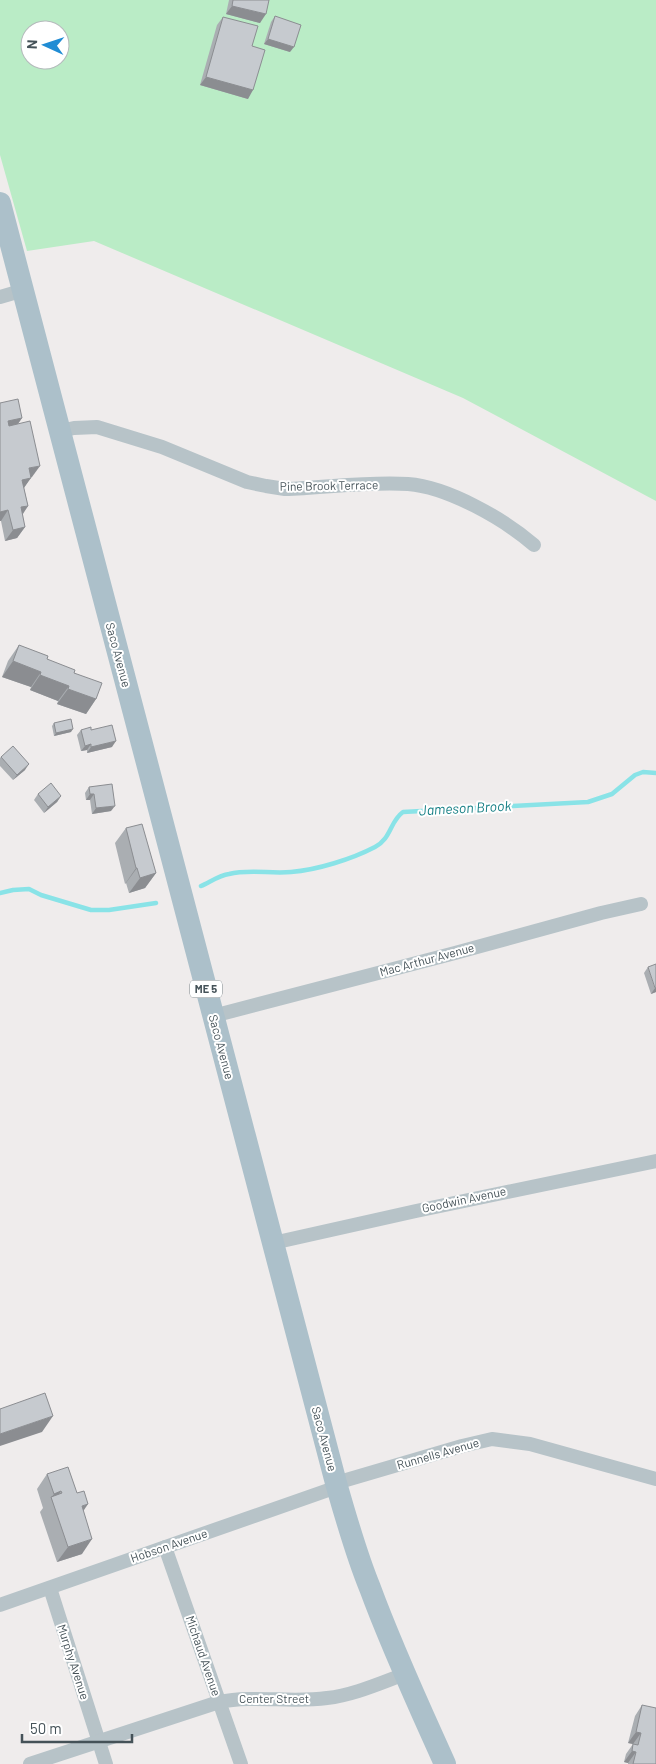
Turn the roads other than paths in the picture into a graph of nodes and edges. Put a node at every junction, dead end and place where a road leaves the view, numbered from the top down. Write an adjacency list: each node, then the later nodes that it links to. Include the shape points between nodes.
1 (0, 203): 2 (main road, Saco Avenue / ME 5)
2 (24, 290): 3 (street); 4 (main road, Saco Avenue / ME 5)
3 (0, 297)
4 (60, 431): 5 (street, Pine Brook Terrace, via 98,427 266,486 408,484 432,488 490,515); 7 (main road, Saco Avenue / ME 5)
5 (534, 545)
6 (641, 904): 7 (street, Mac Arthur Avenue)
7 (213, 1016): 9 (main road, Saco Avenue / ME 5)
8 (656, 1161): 9 (street, Goodwin Avenue)
9 (273, 1243): 11 (main road, Saco Avenue / ME 5)
10 (656, 1479): 11 (street, Runnells Avenue, via 530,1444 492,1439)
11 (337, 1485): 12 (street, Hobson Avenue); 15 (main road, Saco Avenue / ME 5, via 369,1588)
12 (165, 1547): 13 (street, Hobson Avenue); 16 (street, Michaud Avenue)
13 (50, 1588): 14 (street, Hobson Avenue); 17 (street, Murphy Avenue)
14 (0, 1605)
15 (405, 1674): 16 (street, Center Street, via 328,1698 241,1698); 21 (main road, Saco Avenue / ME 5)
16 (220, 1702): 17 (street, Center Street); 20 (street, Michaud Avenue)
17 (99, 1742): 18 (street, Center Street); 19 (street, Murphy Avenue)
18 (30, 1764)
19 (106, 1764)
20 (241, 1764)
21 (445, 1764)

